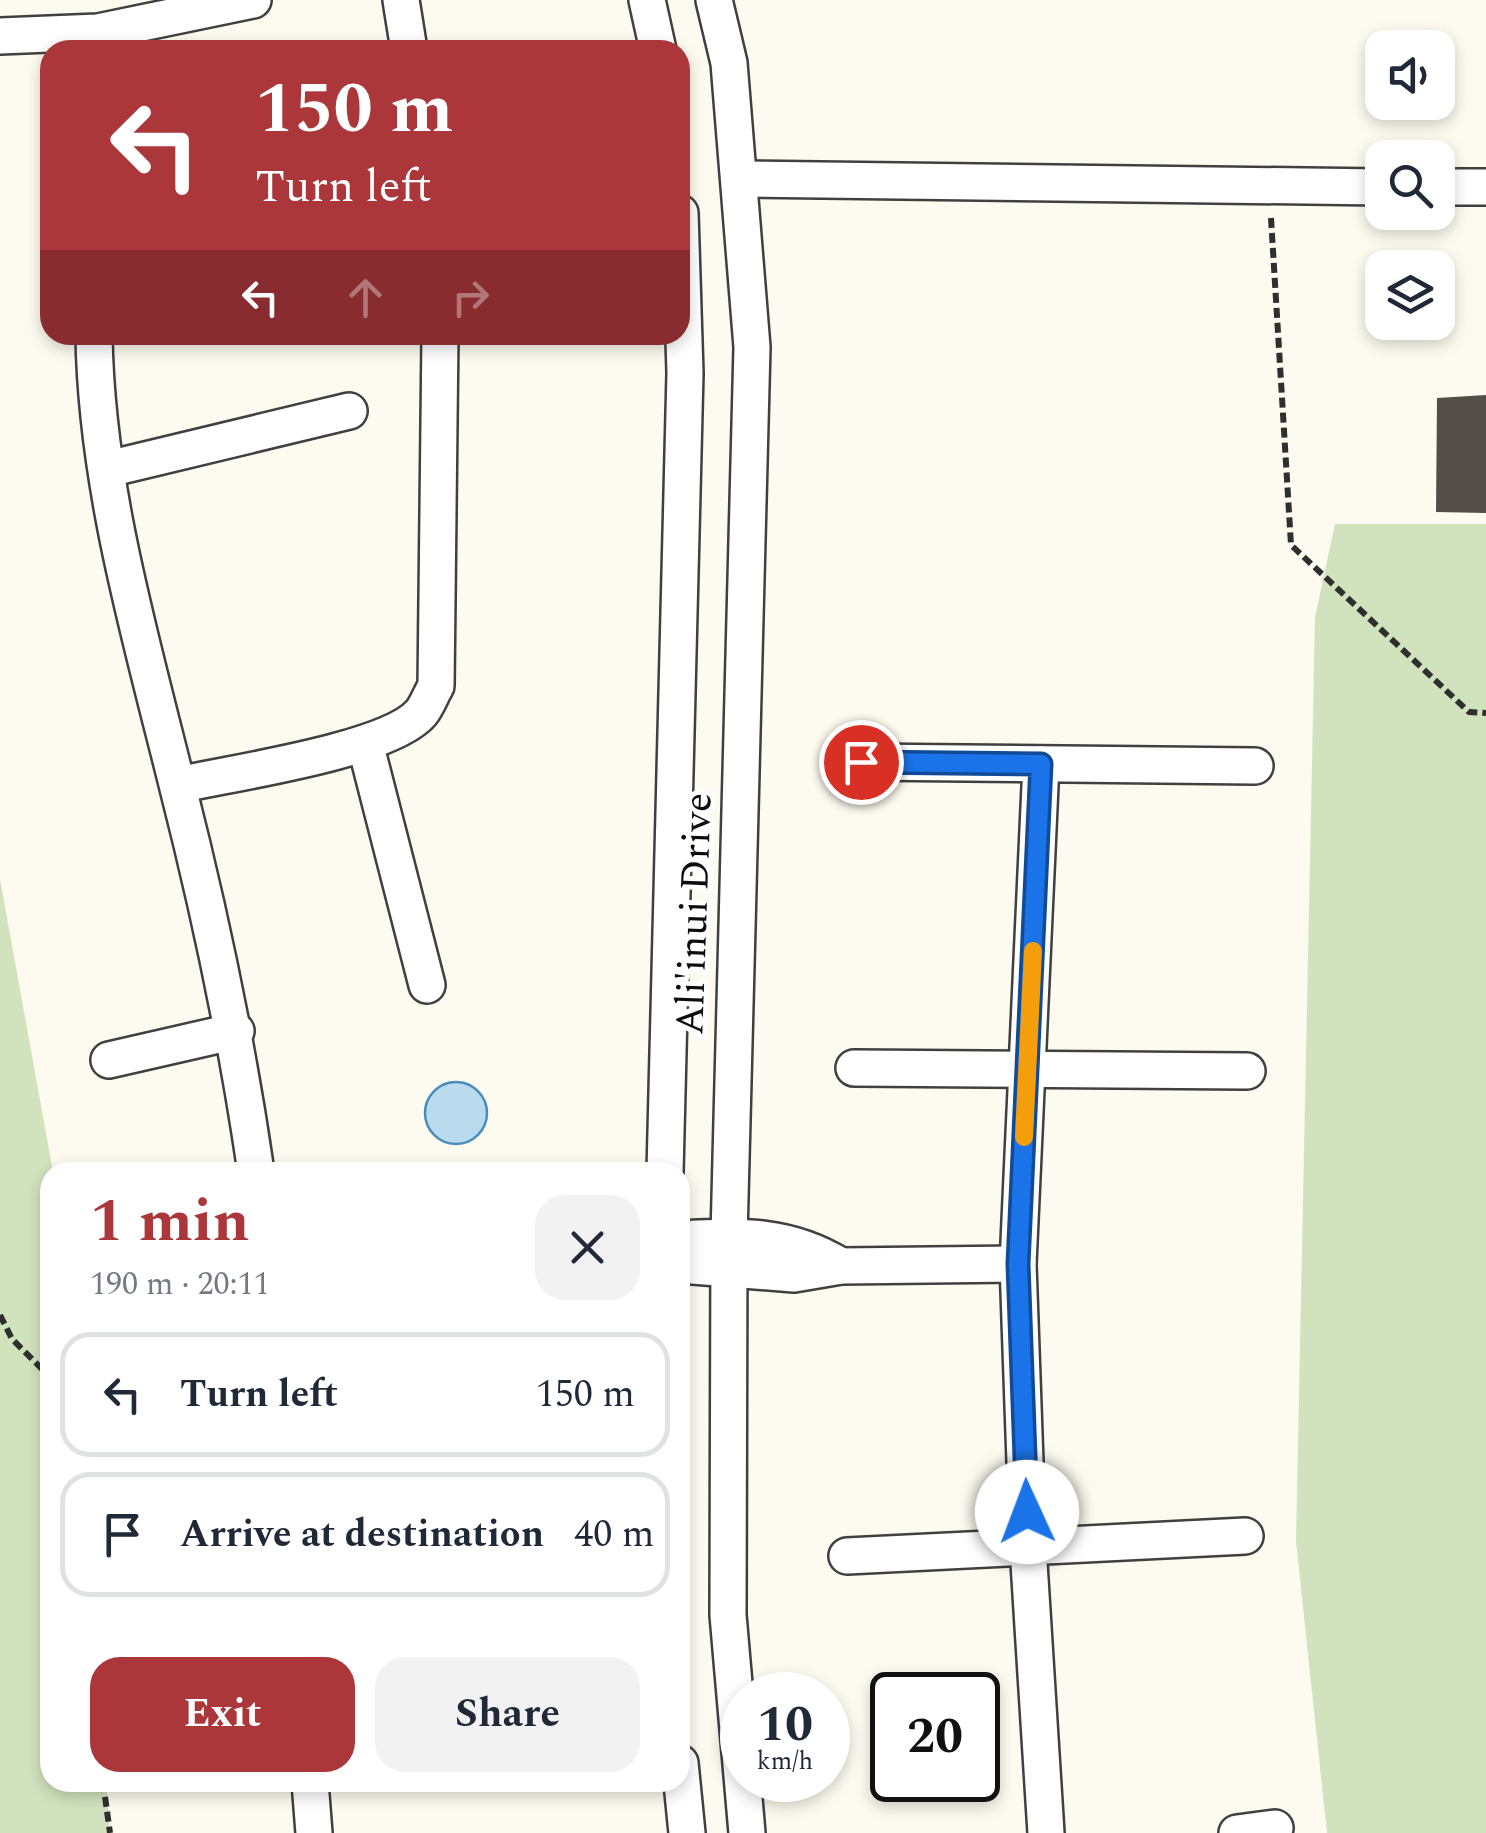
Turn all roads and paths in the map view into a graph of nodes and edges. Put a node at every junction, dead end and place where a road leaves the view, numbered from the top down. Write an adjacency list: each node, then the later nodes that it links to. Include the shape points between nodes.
1 (252, 0): 7 (street)
2 (401, 0): 8 (street)
3 (647, 0): 9 (street)
4 (714, 0): 10 (street, Ali'inui Drive, via 730,63)
5 (0, 36): 6 (street)
6 (78, 40)
7 (101, 40)
8 (407, 40)
9 (656, 40)
10 (740, 179): 11 (street); 35 (street, Ali'inui Drive, via 752,347)
11 (1270, 187): 12 (street); 20 (path, via 1291,546 1469,712)
12 (1365, 187)
13 (1455, 187): 14 (street)
14 (1486, 187)
15 (95, 345): 19 (street)
16 (440, 345): 21 (street, via 436,686 422,713)
17 (684, 345): 33 (street, Ali'inui Drive)
18 (349, 411): 19 (street)
19 (108, 469): 25 (street, via 140,638)
20 (1486, 712)
21 (366, 743): 25 (street); 26 (street)
22 (861, 762): 23 (street)
23 (1041, 764): 24 (street); 30 (street)
24 (1255, 766)
25 (178, 785): 27 (street)
26 (427, 984)
27 (236, 1032): 28 (street); 32 (street)
28 (109, 1060)
29 (854, 1068): 30 (street)
30 (1028, 1068): 31 (street); 37 (street)
31 (1246, 1071)
32 (255, 1162)
33 (665, 1162)
34 (690, 1241): 35 (street)
35 (729, 1251): 36 (street); 37 (street, via 794,1274 842,1266); 50 (street, Ali'inui Drive, via 728,1615)
36 (690, 1262)
37 (1018, 1264): 41 (street)
38 (0, 1315): 39 (path)
39 (40, 1367)
40 (1245, 1536): 41 (street)
41 (1028, 1547): 42 (street); 51 (street)
42 (848, 1556)
43 (104, 1792): 47 (path)
44 (311, 1792): 48 (street)
45 (683, 1792): 49 (street)
46 (1275, 1828): 52 (street)
47 (110, 1833)
48 (314, 1833)
49 (687, 1833)
50 (747, 1833)
51 (1046, 1833)
52 (1237, 1833)

